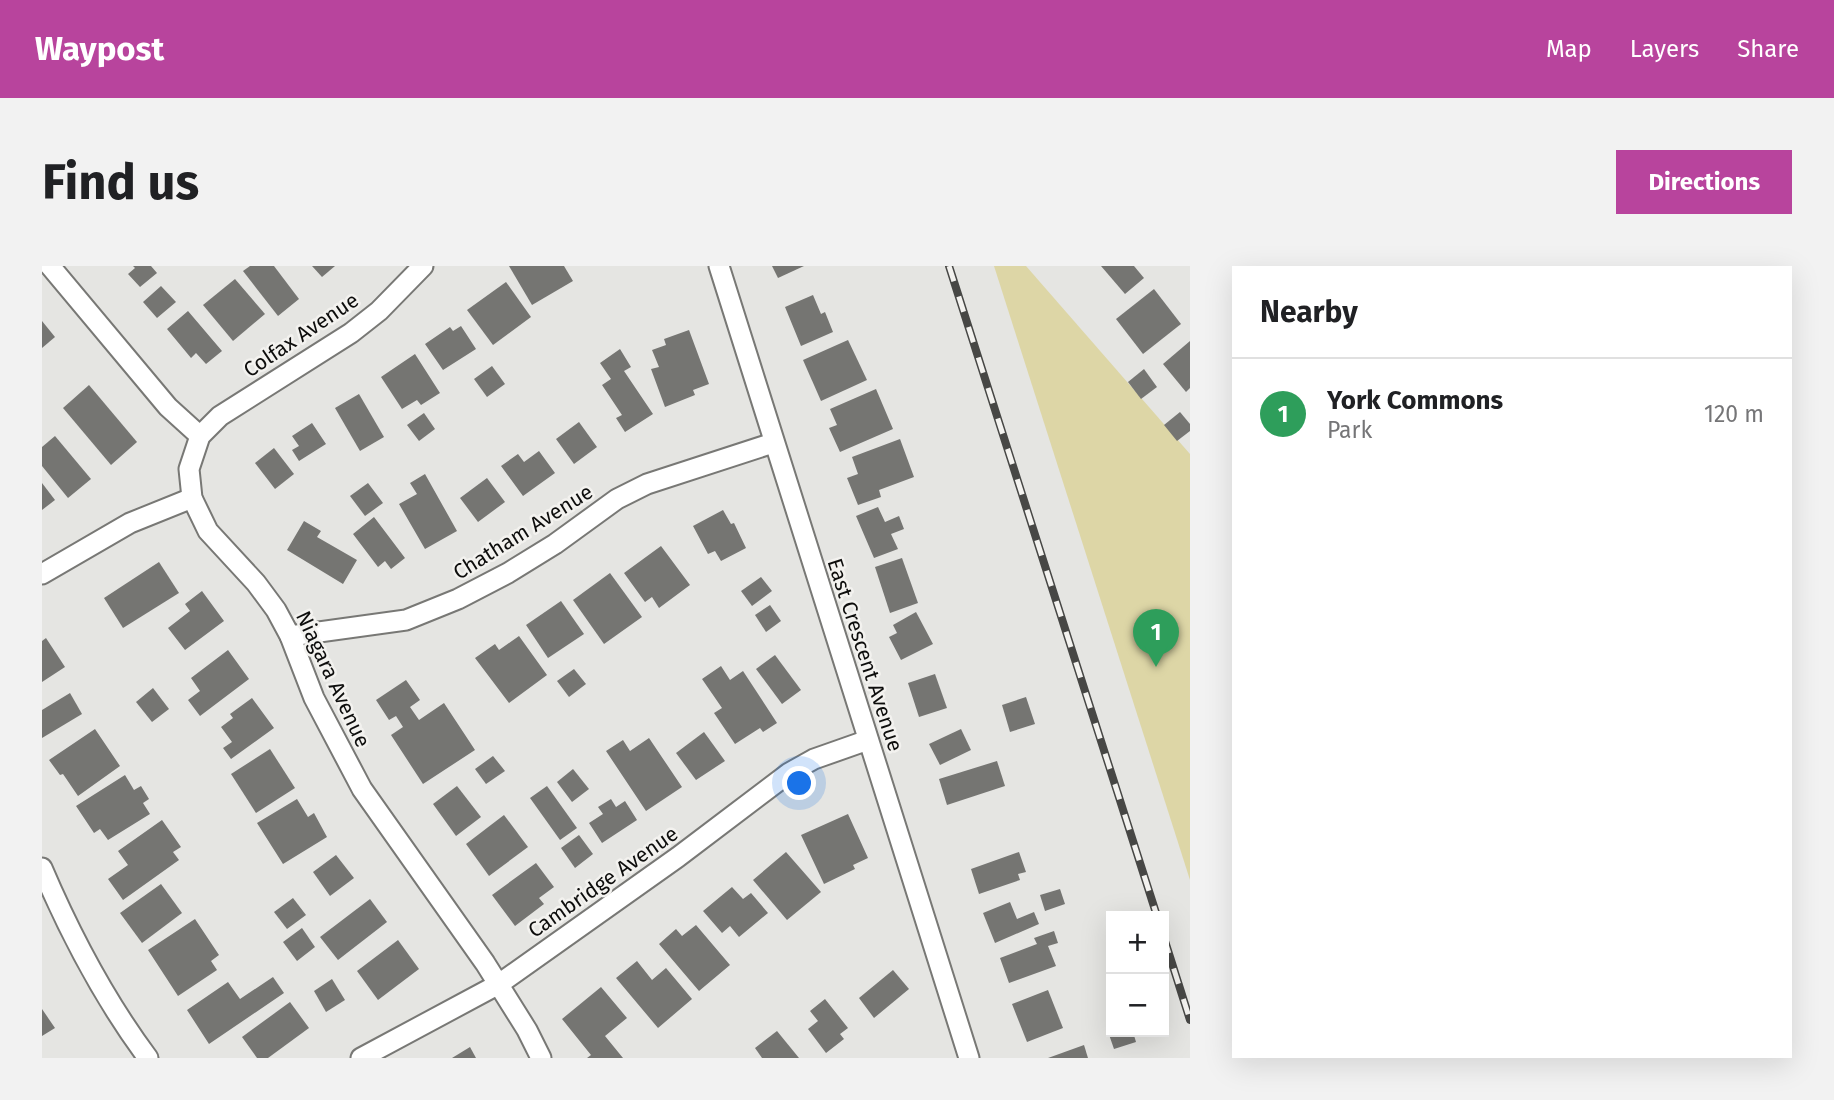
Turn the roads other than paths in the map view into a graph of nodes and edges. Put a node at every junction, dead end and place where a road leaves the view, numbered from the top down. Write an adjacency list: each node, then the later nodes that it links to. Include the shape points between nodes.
1 (50, 266): 4 (street, via 168,407)
2 (422, 266): 4 (street, Colfax Avenue, via 379,311 220,416)
3 (719, 266): 5 (street, East Crescent Avenue)
4 (200, 436): 6 (street, Niagara Avenue, via 189,468)
5 (773, 443): 8 (street, Chatham Avenue, via 647,484 617,499 508,573 406,620); 9 (street, East Crescent Avenue)
6 (192, 498): 7 (street, via 130,523); 8 (street, Niagara Avenue, via 208,531 256,583)
7 (42, 574)
8 (290, 636): 11 (street, Niagara Avenue, via 314,698 362,789)
9 (868, 740): 11 (street, Cambridge Avenue, via 789,773); 12 (street, East Crescent Avenue)
10 (42, 868): 13 (street, via 98,985)
11 (499, 984): 14 (street, Cambridge Avenue); 15 (street, Niagara Avenue)
12 (962, 1056)
13 (148, 1058)
14 (361, 1058)
15 (541, 1058)

